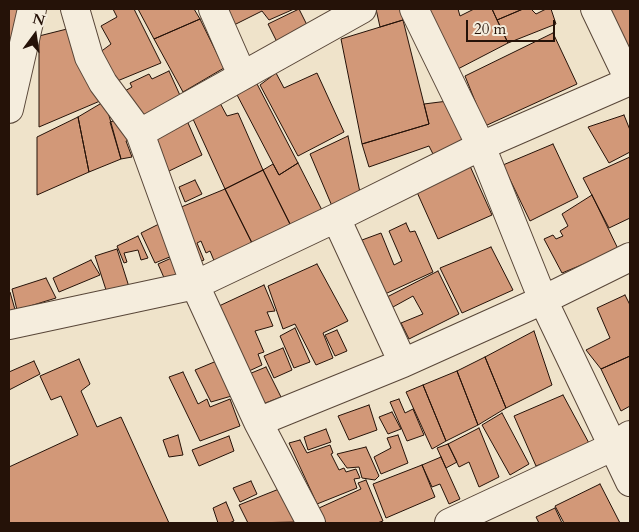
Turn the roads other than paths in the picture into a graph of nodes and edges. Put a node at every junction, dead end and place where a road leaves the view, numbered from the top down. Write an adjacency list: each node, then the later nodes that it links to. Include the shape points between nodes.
1 (32, 9): 9 (street)
2 (75, 9): 10 (street, via 88,57)
3 (213, 9): 7 (street)
4 (362, 9): 7 (street)
5 (414, 9): 11 (street)
6 (595, 9): 8 (street)
7 (242, 75): 10 (street)
8 (630, 81): 11 (street)
9 (9, 109)
10 (140, 133): 14 (street)
11 (481, 146): 12 (street); 15 (street)
12 (336, 218): 14 (street); 17 (street)
13 (630, 257): 15 (street)
14 (195, 285): 16 (street); 18 (street)
15 (543, 300): 17 (street); 19 (street)
16 (9, 325)
17 (403, 363): 18 (street)
18 (258, 422): 21 (street)
19 (621, 441): 20 (street); 22 (street)
20 (630, 482)
21 (311, 523)
22 (449, 523)

